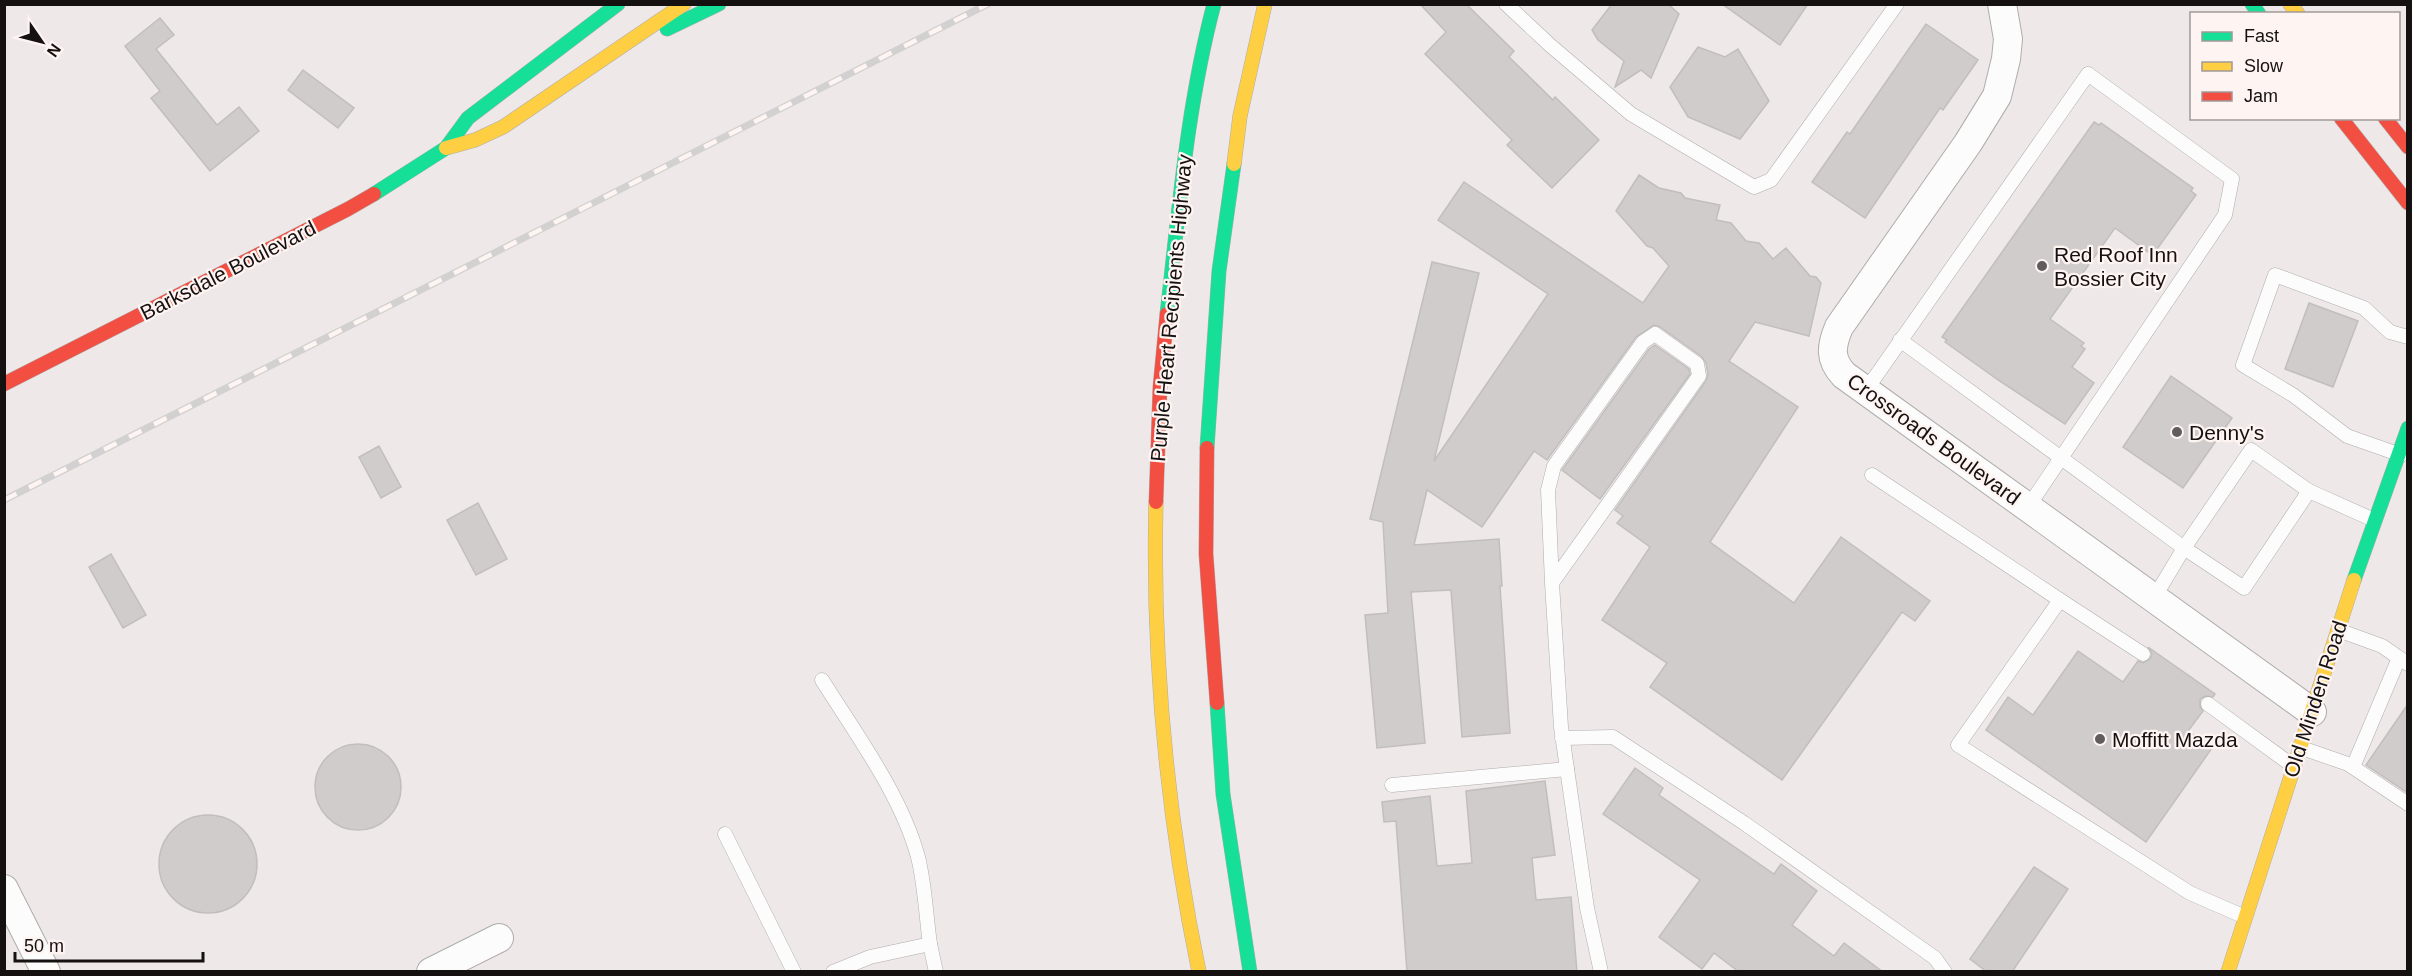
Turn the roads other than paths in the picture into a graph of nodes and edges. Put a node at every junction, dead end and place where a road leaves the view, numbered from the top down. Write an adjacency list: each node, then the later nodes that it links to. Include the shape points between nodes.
1 (618, 4): 14 (main road, Barksdale Boulevard, via 486,103 455,133)
2 (684, 4): 9 (main road, Barksdale Boulevard)
3 (719, 4): 9 (main road)
4 (1214, 4): 55 (main road, Purple Heart Recipients Highway, via 1188,120 1160,385 1154,536 1159,669 1171,812)
5 (1265, 4): 48 (main road, via 1240,116 1219,271 1209,395 1206,554 1223,794)
6 (1506, 4): 7 (lane, via 1631,114 1754,187 1771,180)
7 (1897, 4)
8 (2002, 4): 19 (street, Crossroads Boulevard, via 2008,39 1997,96 1833,341 1835,366)
9 (580, 75): 14 (main road, Barksdale Boulevard, via 502,127)
10 (2343, 120): 15 (main road)
11 (2387, 120): 12 (main road)
12 (2403, 136): 13 (main road)
13 (2408, 147)
14 (446, 148): 18 (main road, Barksdale Boulevard, via 348,209)
15 (2408, 202)
16 (2408, 337): 21 (lane, via 2390,332 2364,308 2275,275 2243,365 2293,395 2347,436)
17 (1900, 340): 19 (lane); 22 (lane); 22 (lane, via 2088,74 2232,179 2225,215)
18 (4, 384)
19 (1866, 390): 25 (street, Crossroads Boulevard)
20 (2408, 428): 21 (main road, Old Minden Road)
21 (2403, 456): 26 (main road, Old Minden Road)
22 (2062, 458): 25 (lane); 27 (lane)
23 (1872, 474): 30 (lane)
24 (2309, 491): 26 (lane); 27 (lane, via 2244,588); 27 (lane, via 2251,450)
25 (2028, 507): 29 (street, Crossroads Boulevard)
26 (2374, 520): 31 (main road, Old Minden Road)
27 (2184, 548): 29 (lane)
28 (1552, 583): 28 (lane, via 1548,490 1554,466 1643,342 1655,334 1697,364 1699,376); 37 (lane)
29 (2154, 598): 36 (street, Crossroads Boulevard)
30 (2060, 600): 32 (lane); 46 (lane, via 1958,745 2190,893)
31 (2338, 630): 33 (lane, via 2382,646); 36 (main road, Old Minden Road)
32 (2143, 654)
33 (2403, 661): 40 (lane)
34 (822, 680): 49 (lane, via 909,830 918,859)
35 (2208, 704): 39 (lane)
36 (2312, 712): 38 (main road, Old Minden Road)
37 (1562, 738): 41 (lane); 59 (lane, via 1613,737 1754,829 1935,958)
38 (2300, 747): 39 (main road, Old Minden Road); 40 (lane)
39 (2293, 766): 46 (main road, Old Minden Road)
40 (2353, 767): 43 (lane)
41 (1567, 769): 42 (lane); 58 (lane, via 1587,908)
42 (1392, 785)
43 (2408, 804)
44 (725, 834): 52 (lane)
45 (4, 889): 50 (street)
46 (2245, 917): 60 (main road, Old Minden Road)
47 (499, 938): 51 (street)
48 (1244, 942): 56 (main road); 57 (main road)
49 (930, 944): 53 (lane, via 870,957); 54 (lane)
50 (46, 972)
51 (431, 972)
52 (794, 972)
53 (833, 972)
54 (936, 972)
55 (1199, 972)
56 (1250, 972)
57 (1257, 972)
58 (1601, 972)
59 (1945, 972)
60 (2228, 972)

